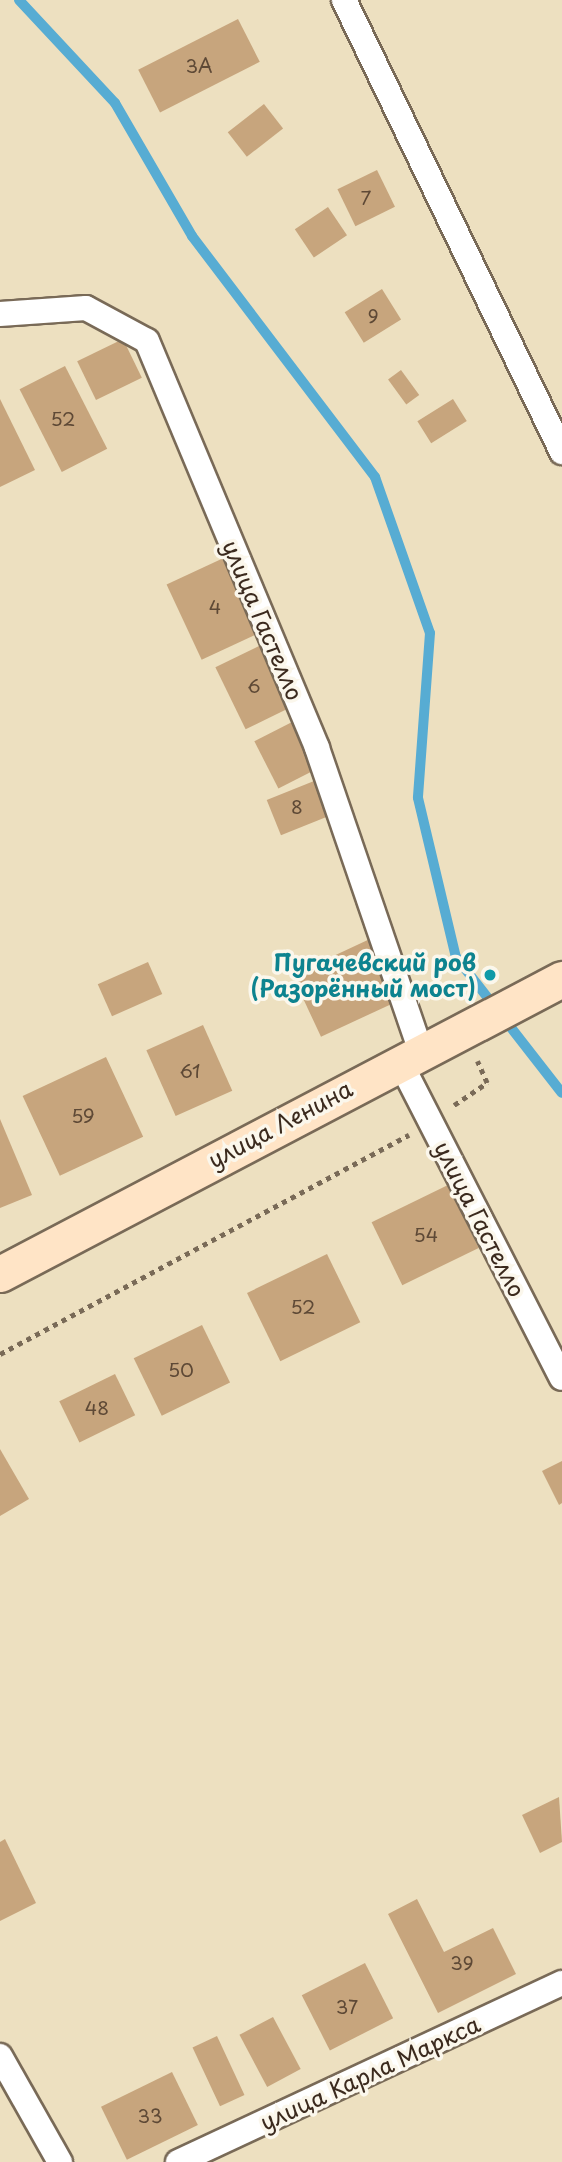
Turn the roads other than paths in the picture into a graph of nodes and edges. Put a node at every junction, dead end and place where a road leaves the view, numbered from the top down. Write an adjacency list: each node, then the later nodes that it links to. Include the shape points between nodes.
1 (344, 0): 3 (street)
2 (0, 314): 5 (street, улица Гастелло, via 86,308 147,341 317,748)
3 (562, 452)
4 (562, 979): 5 (main road, улица Ленина)
5 (409, 1055): 6 (main road, улица Ленина); 7 (street, улица Гастелло, via 430,1121)
6 (0, 1274)
7 (562, 1378)
8 (562, 1983): 11 (street, улица Карла Маркса)
9 (0, 2056): 10 (street)
10 (60, 2162)
11 (178, 2162)

